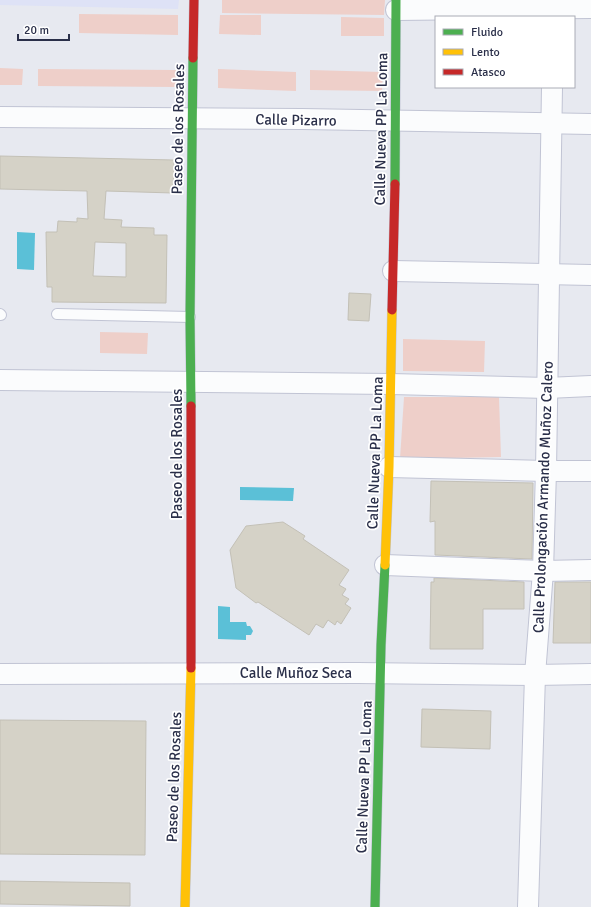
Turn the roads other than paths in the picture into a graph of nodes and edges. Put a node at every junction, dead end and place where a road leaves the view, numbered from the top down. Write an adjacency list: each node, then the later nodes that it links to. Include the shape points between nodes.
1 (194, 0): 7 (street, Paseo de los Rosales)
2 (396, 5): 3 (street); 8 (street, Calle Nueva PP La Loma)
3 (554, 8): 4 (street)
4 (591, 8)
5 (552, 88): 9 (street, Calle Prolongación Armando Muñoz Calero)
6 (0, 117): 7 (street, Calle Pizarro)
7 (192, 119): 8 (street, Calle Pizarro); 15 (street, Paseo de los Rosales)
8 (396, 122): 9 (street, Calle Pizarro); 11 (street, Calle Nueva PP La Loma)
9 (550, 124): 10 (street, Calle Pizarro); 12 (street, Calle Prolongación Armando Muñoz Calero)
10 (591, 124)
11 (393, 271): 12 (street); 18 (street, Calle Nueva PP La Loma)
12 (549, 274): 13 (street); 20 (street, Calle Prolongación Armando Muñoz Calero)
13 (591, 275)
14 (57, 314): 15 (lane)
15 (190, 317): 17 (street, Paseo de los Rosales)
16 (0, 380): 17 (street)
17 (191, 382): 18 (street); 27 (street, Paseo de los Rosales)
18 (391, 384): 20 (street); 21 (street, Calle Nueva PP La Loma)
19 (591, 386): 20 (street)
20 (547, 388): 22 (street, Calle Prolongación Armando Muñoz Calero)
21 (389, 467): 22 (street); 24 (street, Calle Nueva PP La Loma)
22 (546, 471): 23 (street); 26 (street, Calle Prolongación Armando Muñoz Calero)
23 (591, 471)
24 (385, 565): 26 (street); 29 (street, Calle Nueva PP La Loma)
25 (591, 570): 26 (street)
26 (544, 571): 31 (street, Calle Prolongación Armando Muñoz Calero)
27 (191, 673): 28 (street, Calle Muñoz Seca); 29 (street, Calle Muñoz Seca); 32 (street, Paseo de los Rosales)
28 (0, 674)
29 (381, 674): 31 (street, Calle Muñoz Seca); 33 (street, Calle Nueva PP La Loma)
30 (591, 674): 31 (street, Calle Muñoz Seca)
31 (535, 675): 34 (street, Calle Prolongación Armando Muñoz Calero)
32 (185, 907)
33 (375, 907)
34 (528, 907)

